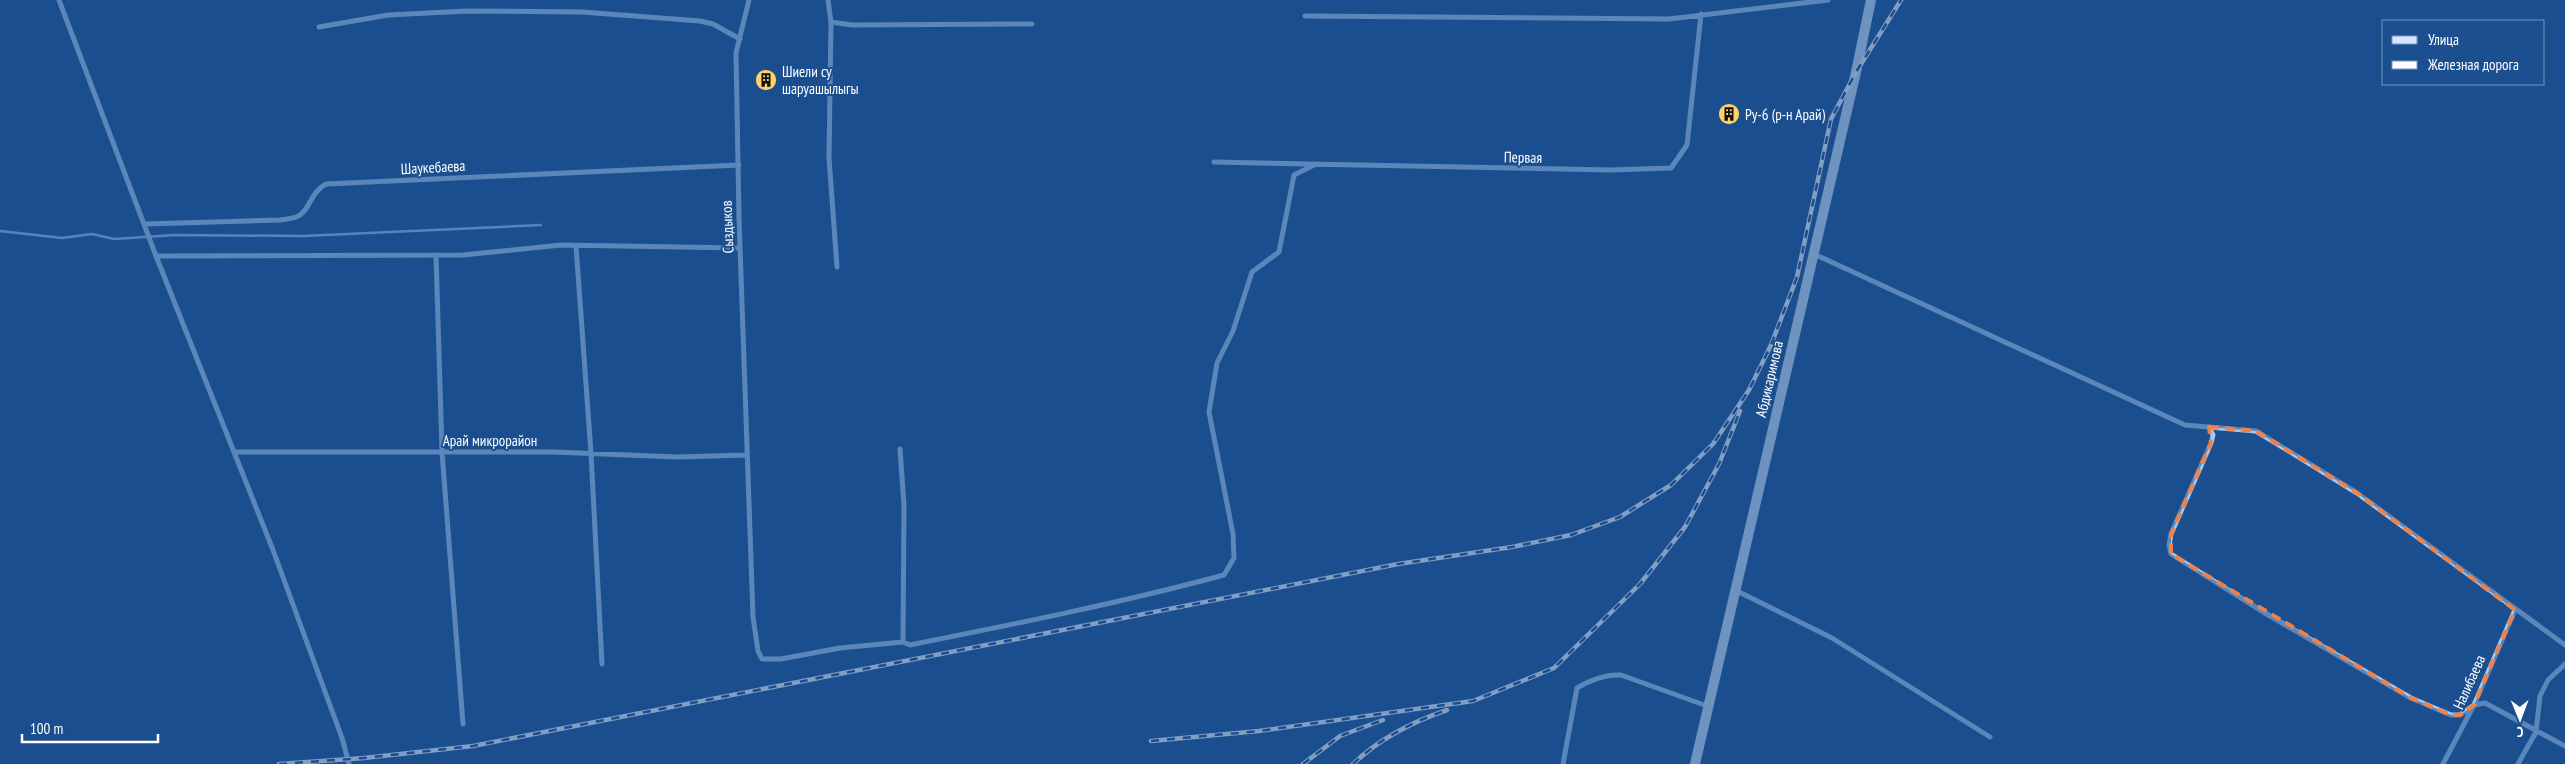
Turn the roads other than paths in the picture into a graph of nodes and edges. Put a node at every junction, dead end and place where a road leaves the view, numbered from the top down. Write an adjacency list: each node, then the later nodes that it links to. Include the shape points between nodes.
1 (59, 0): 15 (street)
2 (750, 0): 11 (street, Сыздыков)
3 (828, 0): 8 (street)
4 (1828, 0): 6 (street)
5 (1871, 0): 18 (main road, Абдикаримова)
6 (1701, 14): 7 (street, via 1669,19); 13 (street, Первая, via 1687,145 1672,168 1611,170)
7 (1304, 16)
8 (831, 22): 9 (street); 21 (street, via 829,158)
9 (1032, 24)
10 (319, 27): 11 (street, via 388,15 536,10 700,21 713,24)
11 (740, 39): 14 (street, Сыздыков, via 736,53)
12 (1214, 162): 13 (street, Первая)
13 (1316, 164): 30 (street, via 1294,175 1279,252 1252,272 1233,330 1217,363 1210,412 1233,534 1234,558 1224,575 1040,619 910,646)
14 (739, 165): 15 (street, Шаукебаева, via 326,184 317,188 298,217); 17 (street, Сыздыков)
15 (145, 224): 20 (street)
16 (576, 246): 17 (street); 19 (street); 26 (street)
17 (740, 248): 27 (street, Сыздыков)
18 (1814, 254): 22 (street, via 2185,426); 28 (main road, Абдикаримова)
19 (436, 255): 20 (street); 25 (street)
20 (156, 256): 24 (street)
21 (837, 267)
22 (2209, 427): 29 (street, via 2256,431 2357,493); 34 (street, via 2213,435 2211,443 2171,534 2171,554 2181,563 2411,698 2451,715 2460,715)
23 (900, 449): 30 (street, via 904,505)
24 (234, 452): 25 (street, Арай микрорайон); 40 (street)
25 (442, 452): 26 (street, Арай микрорайон); 36 (street)
26 (591, 452): 27 (street, Арай микрорайон, via 677,457); 32 (street)
27 (746, 455): 30 (street, Сыздыков, via 753,617 762,659)
28 (1734, 590): 35 (main road, Абдикаримова); 38 (street, via 1832,638)
29 (2515, 610): 31 (street); 34 (street, Налибаева)
30 (903, 642)
31 (2565, 645)
32 (602, 664)
33 (2565, 664): 37 (street, via 2548,680 2540,696)
34 (2474, 705): 37 (street, via 2485,703); 43 (street, Налибаева)
35 (1707, 706): 41 (street, via 1622,675 1612,674 1584,684 1578,688); 42 (main road, Абдикаримова)
36 (463, 724)
37 (2536, 732): 39 (street); 44 (street)
38 (1990, 737)
39 (2565, 746)
40 (349, 764)
41 (1563, 764)
42 (1695, 764)
43 (2443, 764)
44 (2518, 764)

